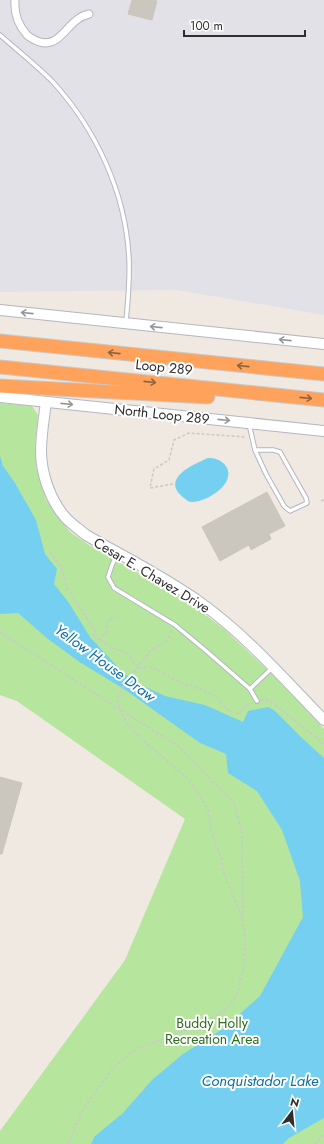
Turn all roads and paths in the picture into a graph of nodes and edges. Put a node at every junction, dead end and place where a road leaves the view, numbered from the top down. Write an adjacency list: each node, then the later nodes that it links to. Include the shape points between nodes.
1 (15, 0): 2 (street, via 17,18 23,30 30,38 43,44 56,40 72,23)
2 (89, 14)
3 (0, 35): 5 (lane, via 51,80 70,102 100,150 123,211 127,237 129,274)
4 (0, 310): 5 (main road, one-way to 4)
5 (126, 324): 7 (main road, one-way to 5)
6 (0, 341): 9 (highway, Loop 289, one-way to 6)
7 (324, 344)
8 (0, 367): 11 (highway, Loop 289, one-way to 11)
9 (324, 374)
10 (0, 386): 11 (highway, via 260,401)
11 (288, 396): 13 (highway, Loop 289, one-way to 13)
12 (0, 397): 14 (main road, North Loop 289)
13 (324, 400)
14 (46, 402): 15 (main road, North Loop 289, one-way to 15); 23 (main road, Cesar E. Chavez Drive, via 41,452 50,493 64,516 74,526)
15 (249, 423): 16 (main road, North Loop 289); 17 (lane)
16 (324, 431)
17 (252, 438): 18 (lane); 19 (path, via 189,433 174,440 169,460 154,469 150,488)
18 (255, 450): 18 (lane, via 284,506 290,511 307,503 280,452)
19 (173, 484)
20 (324, 500): 21 (path)
21 (321, 501)
22 (50, 552): 27 (path, via 61,567 66,588 95,630 94,637)
23 (118, 553): 25 (lane, via 108,577 114,588); 29 (main road, Cesar E. Chavez Drive, via 180,588 201,603 246,640)
24 (115, 616): 27 (path, via 107,622 107,632)
25 (175, 625): 28 (path, via 168,639 152,649); 30 (lane)
26 (0, 632): 32 (path)
27 (99, 640): 28 (path, via 127,653)
28 (138, 667): 31 (path, via 158,670 183,684 216,696 229,711 239,714 245,706); 32 (path, via 117,699)
29 (273, 668): 30 (lane); 33 (main road, Cesar E. Chavez Drive)
30 (250, 689): 31 (lane)
31 (257, 702): 34 (path, via 267,700 273,703)
32 (119, 709): 35 (path, via 136,734 189,780 208,810 223,871); 35 (path, via 177,745 234,803 242,834)
33 (324, 720)
34 (324, 744)
35 (243, 924): 37 (path, via 244,968 231,1004 198,1026 149,1043 124,1058 115,1066 81,1113)
36 (324, 1136): 38 (path)
37 (68, 1144)
38 (314, 1144)

